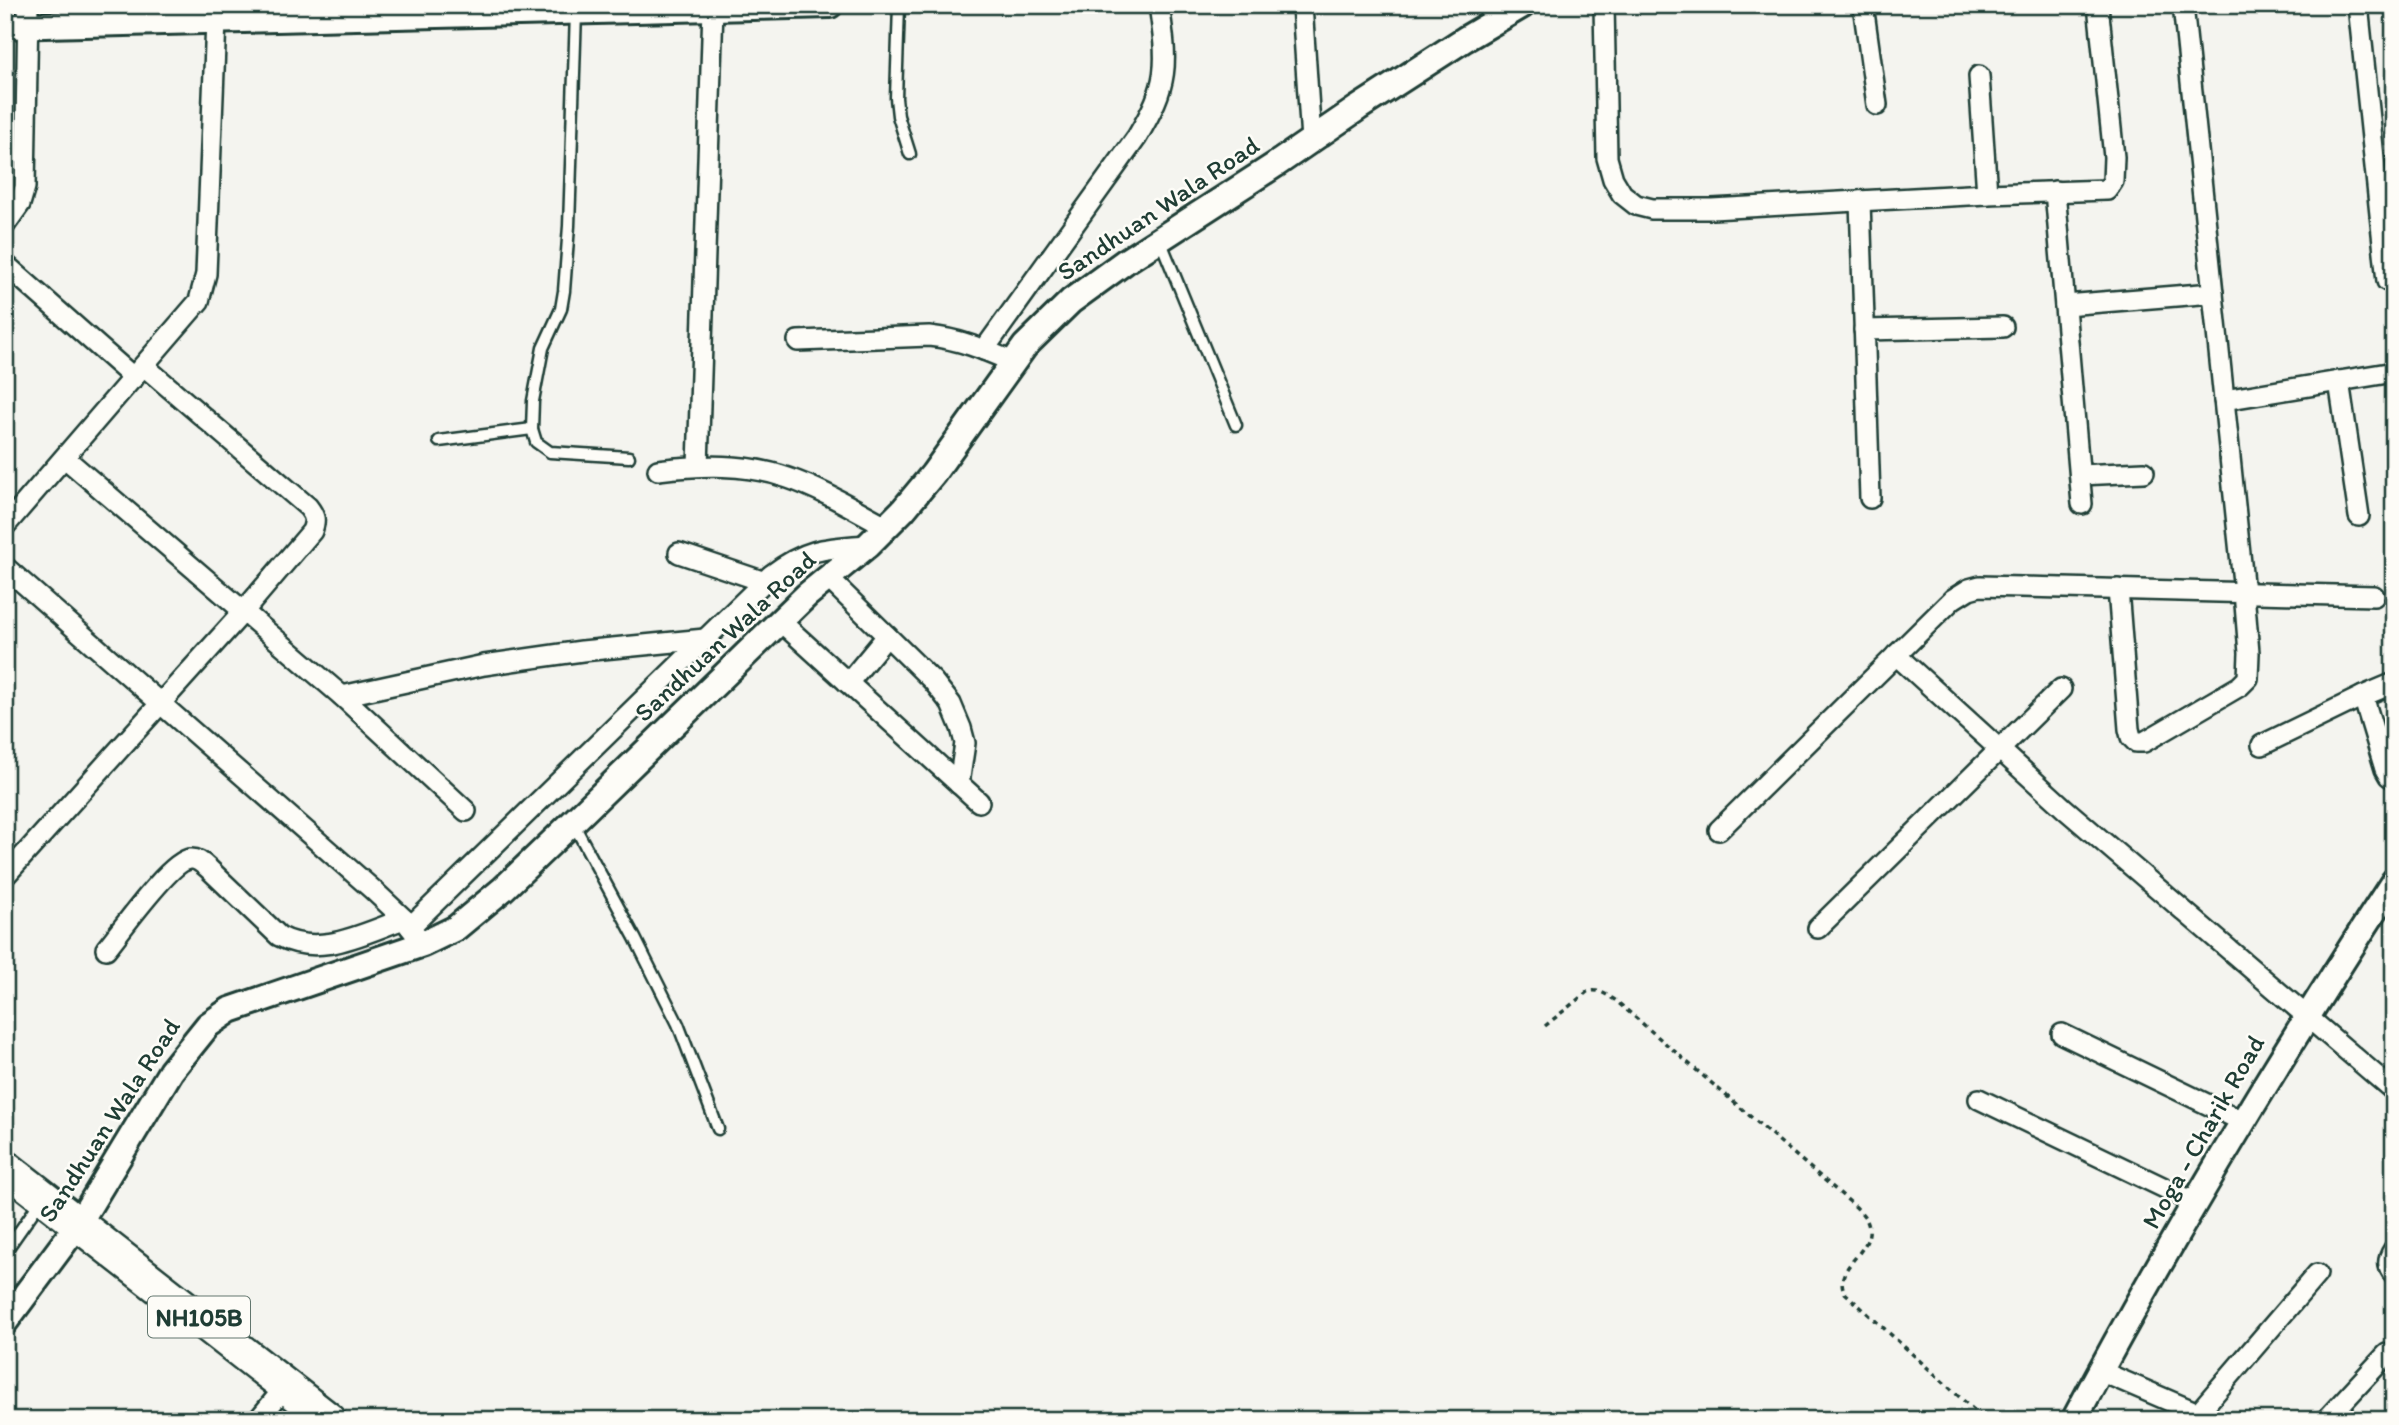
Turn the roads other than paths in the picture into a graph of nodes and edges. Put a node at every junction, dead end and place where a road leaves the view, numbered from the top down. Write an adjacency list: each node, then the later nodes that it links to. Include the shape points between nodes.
1 (830, 5): 11 (street)
2 (899, 5): 21 (lane, via 896,97)
3 (1159, 5): 35 (street, via 1164,78 1154,108)
4 (1302, 5): 20 (street)
5 (1523, 5): 20 (street, Sandhuan Wala Road)
6 (1604, 5): 24 (street, via 1607,158 1622,194 1636,205 1712,209)
7 (1863, 5): 19 (street)
8 (2098, 5): 22 (street, via 2113,181 2100,191)
9 (2183, 5): 30 (street)
10 (2358, 5): 27 (street)
11 (778, 6): 12 (street)
12 (713, 8): 13 (street); 46 (street)
13 (567, 9): 14 (street); 42 (lane, via 569,226 564,291 543,348)
14 (307, 11): 17 (street)
15 (162, 13): 16 (street); 17 (street)
16 (21, 19): 25 (street, via 24,187 20,204)
17 (216, 20): 37 (street, via 204,291 192,312)
18 (1979, 76): 23 (street)
19 (1877, 105)
20 (1311, 141): 26 (street, Sandhuan Wala Road)
21 (910, 154)
22 (2055, 191): 23 (street); 31 (street)
23 (1987, 194): 24 (street)
24 (1860, 201): 33 (street)
25 (5, 225)
26 (1160, 239): 36 (street, Sandhuan Wala Road, via 1071,301); 41 (lane)
27 (2388, 243): 29 (street)
28 (5, 264): 37 (street)
29 (2387, 281)
30 (2213, 293): 31 (street); 40 (street)
31 (2065, 305): 49 (street)
32 (2003, 327): 33 (street)
33 (1864, 330): 50 (street)
34 (799, 341): 35 (street, via 929,336)
35 (984, 350): 36 (street)
36 (1013, 362): 54 (street, Sandhuan Wala Road, via 933,474)
37 (139, 372): 45 (street); 63 (street, via 314,514 312,531)
38 (2394, 372): 39 (street)
39 (2339, 381): 40 (street); 52 (street)
40 (2224, 400): 61 (street)
41 (1236, 425)
42 (532, 429): 43 (lane); 44 (lane, via 536,442 550,452)
43 (439, 440)
44 (629, 457)
45 (65, 458): 53 (street); 63 (street)
46 (698, 466): 47 (street); 54 (street, via 751,469 787,477)
47 (658, 470)
48 (2144, 472): 49 (street)
49 (2080, 475): 51 (street)
50 (1870, 498)
51 (2082, 504)
52 (2359, 516)
53 (5, 526)
54 (886, 526): 55 (street, Sandhuan Wala Road)
55 (868, 544): 58 (street, Sandhuan Wala Road); 59 (street, via 819,549 786,564)
56 (679, 553): 59 (street)
57 (5, 567): 73 (street)
58 (828, 578): 64 (street, Sandhuan Wala Road); 65 (street)
59 (765, 582): 66 (street)
60 (2118, 589): 61 (street); 61 (street, via 2129,729 2139,743 2248,678); 67 (street, via 1969,589 1953,598)
61 (2244, 592): 62 (street)
62 (2374, 596)
63 (243, 612): 72 (street); 73 (street)
64 (780, 621): 68 (street); 80 (street, Sandhuan Wala Road)
65 (887, 636): 68 (street); 77 (street, via 951,704 965,743)
66 (705, 639): 72 (street, via 484,665); 85 (street)
67 (1896, 655): 75 (street); 81 (street)
68 (848, 683): 77 (street)
69 (2394, 683): 71 (street)
70 (2061, 689): 75 (street)
71 (2363, 695): 74 (street); 76 (street, via 2385,769)
72 (342, 696): 79 (street)
73 (160, 703): 82 (street); 85 (street)
74 (2262, 745)
75 (1999, 750): 84 (street); 87 (street)
76 (2394, 779)
77 (959, 784): 78 (street)
78 (979, 802)
79 (466, 811)
80 (572, 823): 85 (street, Sandhuan Wala Road, via 456,928); 92 (lane, via 678,1024)
81 (1719, 830)
82 (5, 876)
83 (2394, 881): 87 (street, Moga - Charik Road)
84 (1818, 928)
85 (412, 930): 86 (street, via 332,945 292,943 278,936 209,869 196,859 187,859 164,878); 95 (street, Sandhuan Wala Road, via 230,1010 208,1025)
86 (106, 949)
87 (2306, 1017): 89 (street); 91 (street, Moga - Charik Road)
88 (2062, 1034): 91 (street)
89 (2394, 1090)
90 (1979, 1100): 94 (street)
91 (2244, 1122): 94 (street, Moga - Charik Road)
92 (718, 1129)
93 (5, 1167): 95 (highway, NH105B)
94 (2196, 1203): 102 (street, Moga - Charik Road)
95 (60, 1208): 97 (lane); 100 (street, Sandhuan Wala Road); 103 (highway, NH105B)
96 (2394, 1249): 99 (street, via 2388,1264)
97 (5, 1252)
98 (2317, 1274): 104 (street)
99 (2394, 1274)
100 (5, 1322)
101 (2388, 1354): 108 (street)
102 (2100, 1371): 104 (street); 107 (street, Moga - Charik Road)
103 (286, 1386): 105 (street); 106 (highway, NH105B)
104 (2206, 1416)
105 (258, 1420)
106 (329, 1420)
107 (2074, 1420)
108 (2326, 1420)

